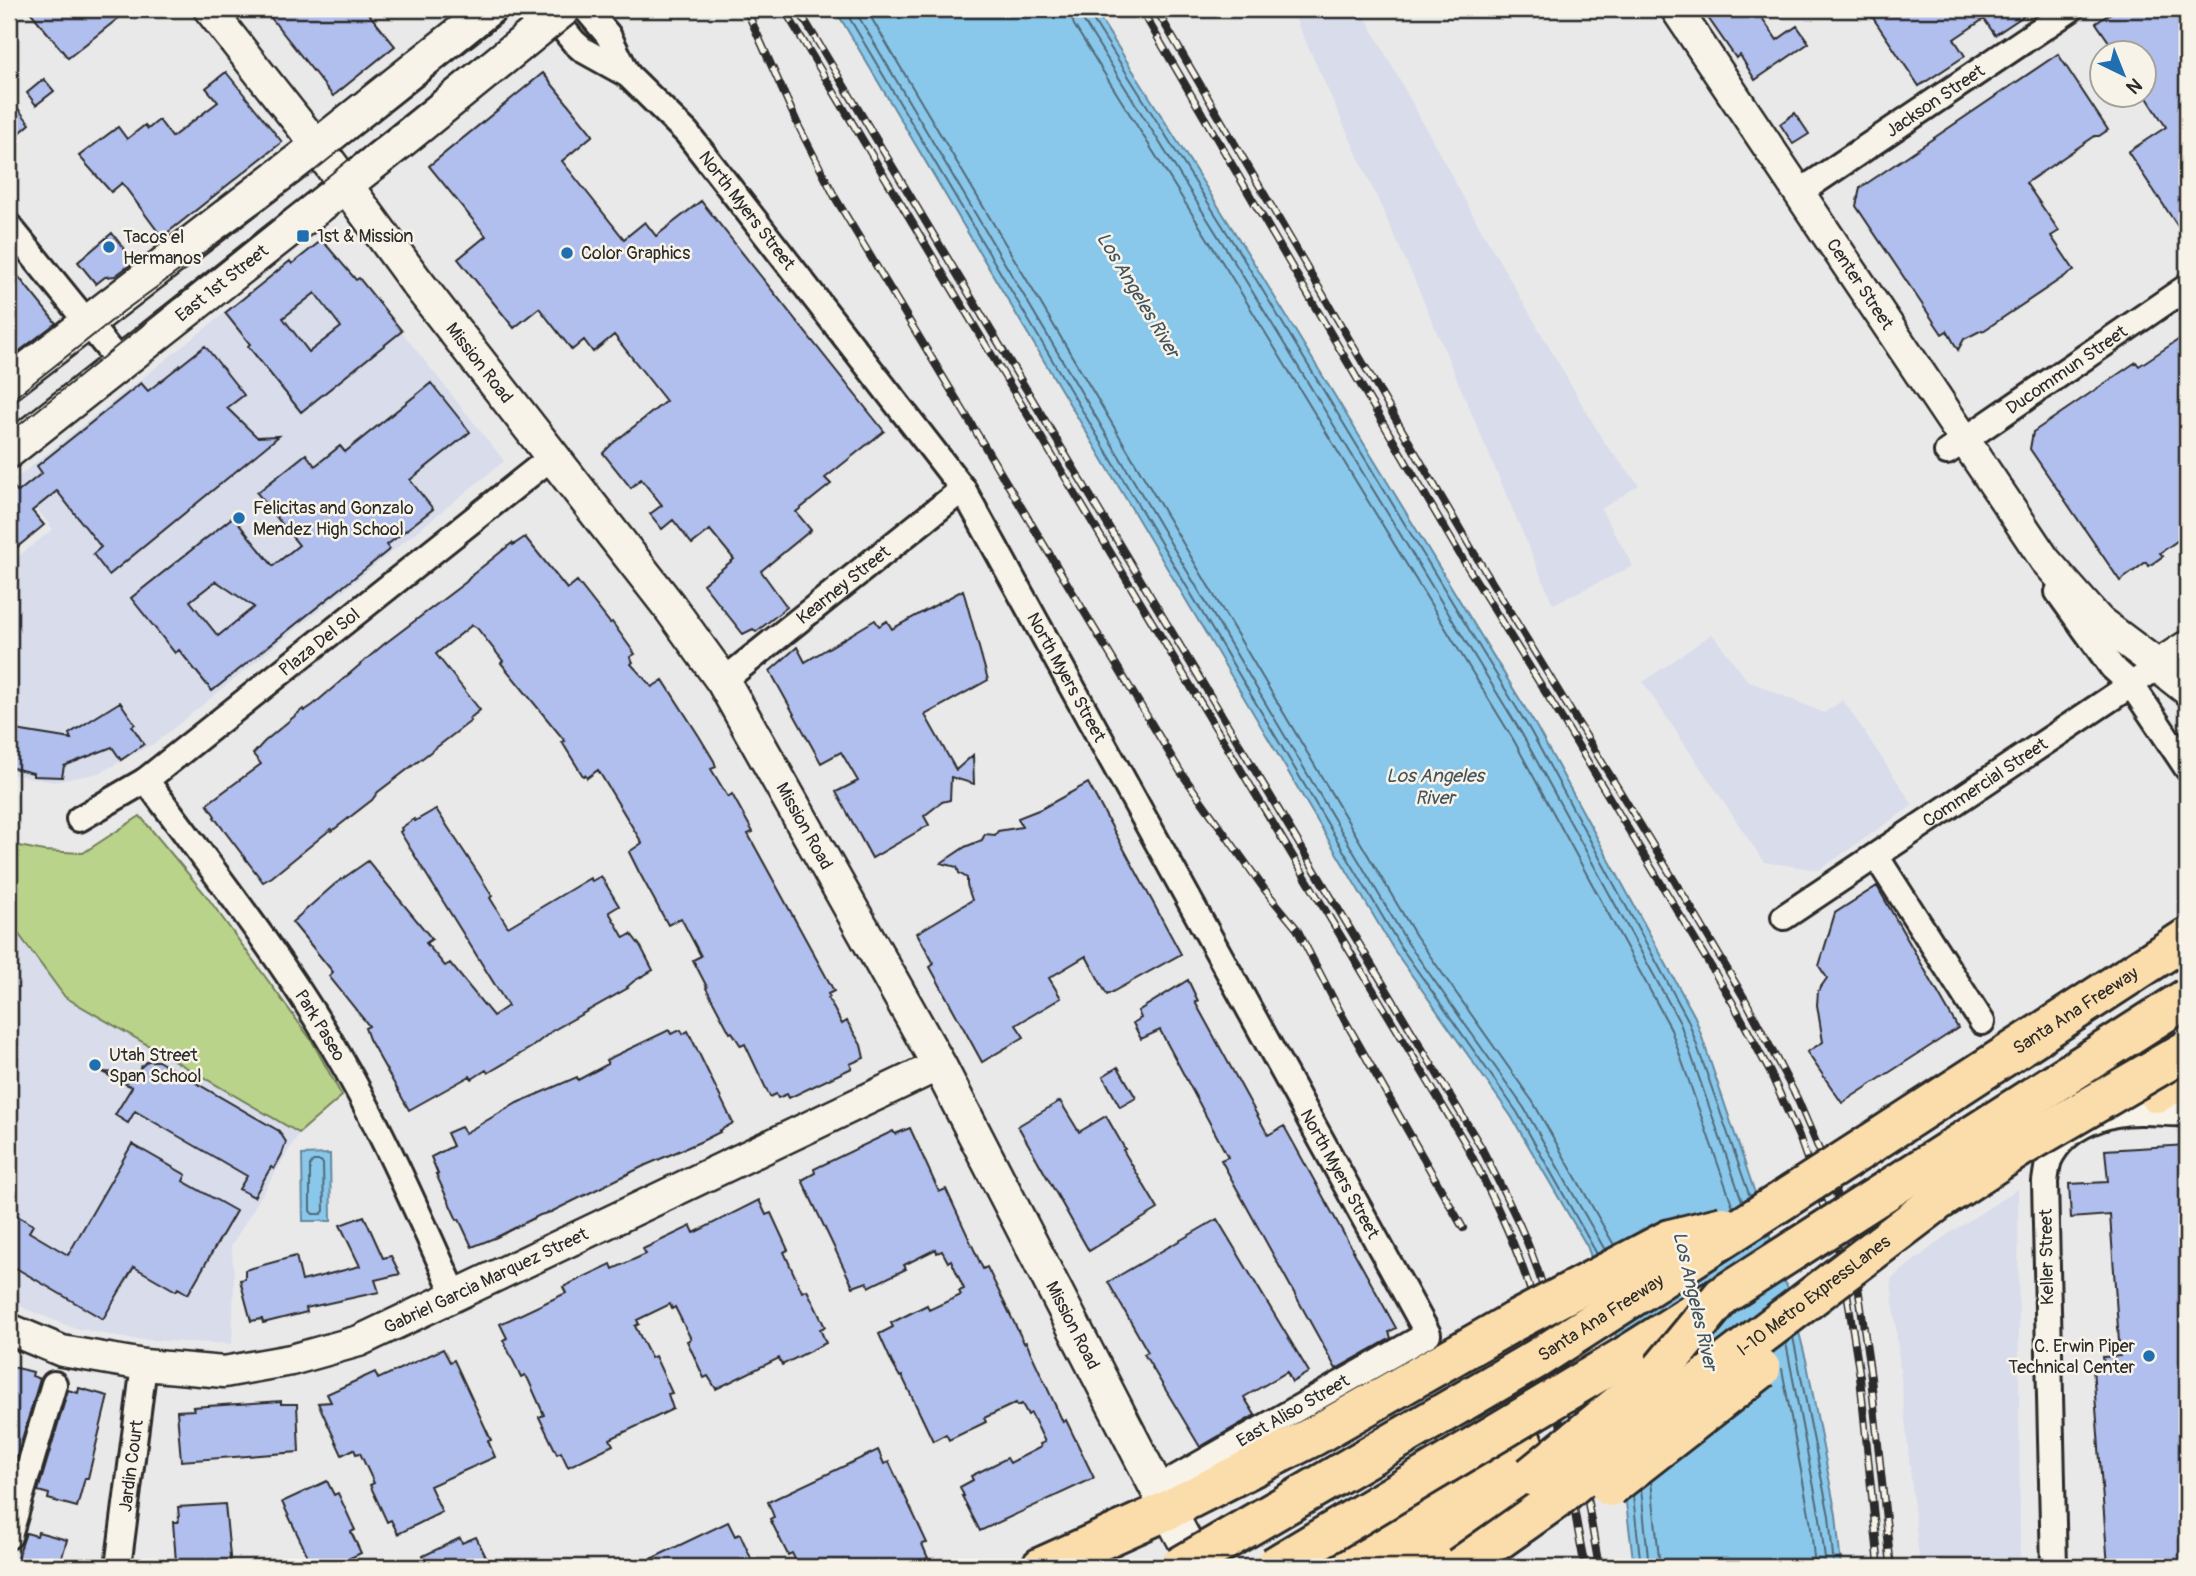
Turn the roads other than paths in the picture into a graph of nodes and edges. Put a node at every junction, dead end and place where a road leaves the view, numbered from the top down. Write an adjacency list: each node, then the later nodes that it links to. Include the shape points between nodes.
1 (209, 9): 9 (street)
2 (490, 9): 9 (main road)
3 (547, 9): 8 (street, North Myers Street, via 583,50)
4 (564, 9): 10 (main road, East 1st Street, bridge)
5 (1676, 9): 11 (street, Center Street)
6 (2071, 9): 11 (street, Jackson Street)
7 (593, 17): 8 (street, North Myers Street)
8 (628, 75): 20 (street, North Myers Street, via 687,133)
9 (317, 146): 10 (main road, Mission Road); 14 (main road)
10 (346, 186): 15 (main road, East 1st Street); 19 (main road, Mission Road)
11 (1800, 192): 17 (street, Center Street)
12 (9, 226): 14 (street)
13 (2187, 287): 17 (street, Ducommun Street)
14 (86, 322): 15 (street); 16 (main road)
15 (120, 363): 18 (main road, East 1st Street)
16 (9, 383)
17 (1956, 446): 21 (street, Center Street)
18 (9, 451)
19 (553, 456): 24 (main road, Mission Road); 28 (street, Plaza Del Sol)
20 (963, 489): 24 (street, Kearney Street); 43 (street, North Myers Street)
21 (2045, 560): 23 (street, Center Street, via 2099,621); 25 (street, Center Street, via 2054,587 2112,667)
22 (2187, 648): 23 (main road, Commercial Street)
23 (2159, 666): 25 (street, Commercial Street); 26 (main road, Center Street)
24 (723, 681): 36 (main road, Mission Road)
25 (2131, 684): 27 (street, Center Street); 30 (street, Commercial Street)
26 (2187, 688)
27 (2187, 768)
28 (146, 780): 29 (street, Plaza Del Sol); 40 (street, Park Paseo, via 263,938 328,1037 384,1141)
29 (79, 819)
30 (1876, 856): 31 (street, Commercial Street); 34 (street)
31 (1784, 917)
32 (2187, 938): 39 (highway, Santa Ana Freeway, bridge)
33 (2187, 998): 41 (highway, bridge)
34 (1982, 1022)
35 (2187, 1050): 57 (highway, I-10 Metro ExpressLanes, bridge, via 1938,1201 1651,1419 1555,1500)
36 (939, 1065): 40 (street, Gabriel Garcia Marquez Street); 47 (main road, Mission Road)
37 (2187, 1076): 58 (highway, I-10 Metro ExpressLanes, bridge, via 2028,1168 1944,1226)
38 (2187, 1113): 59 (street, Keller Street, via 2107,1115 2079,1128 2049,1160 2045,1181)
39 (1755, 1217): 47 (highway, bridge, via 1670,1239 1314,1436); 52 (highway, Santa Ana Freeway, bridge, via 1538,1359)
40 (455, 1295): 45 (street, Gabriel Garcia Marquez Street, via 359,1341 291,1360 224,1372)
41 (1722, 1296): 44 (highway, bridge); 56 (highway, bridge, via 1661,1370 1531,1476)
42 (9, 1329): 45 (street, Gabriel Garcia Marquez Street, via 62,1351)
43 (1428, 1334): 47 (street, East Aliso Street)
44 (1627, 1355): 54 (highway, bridge); 55 (highway, bridge, via 1524,1443)
45 (144, 1365): 50 (street, Jardin Court)
46 (54, 1384): 48 (street)
47 (1163, 1499): 51 (highway); 53 (main road, Mission Road)
48 (13, 1506): 49 (street)
49 (9, 1536)
50 (118, 1567)
51 (1041, 1567)
52 (1179, 1567)
53 (1199, 1567)
54 (1273, 1567)
55 (1345, 1567)
56 (1401, 1567)
57 (1460, 1567)
58 (1501, 1567)
59 (2054, 1567)

